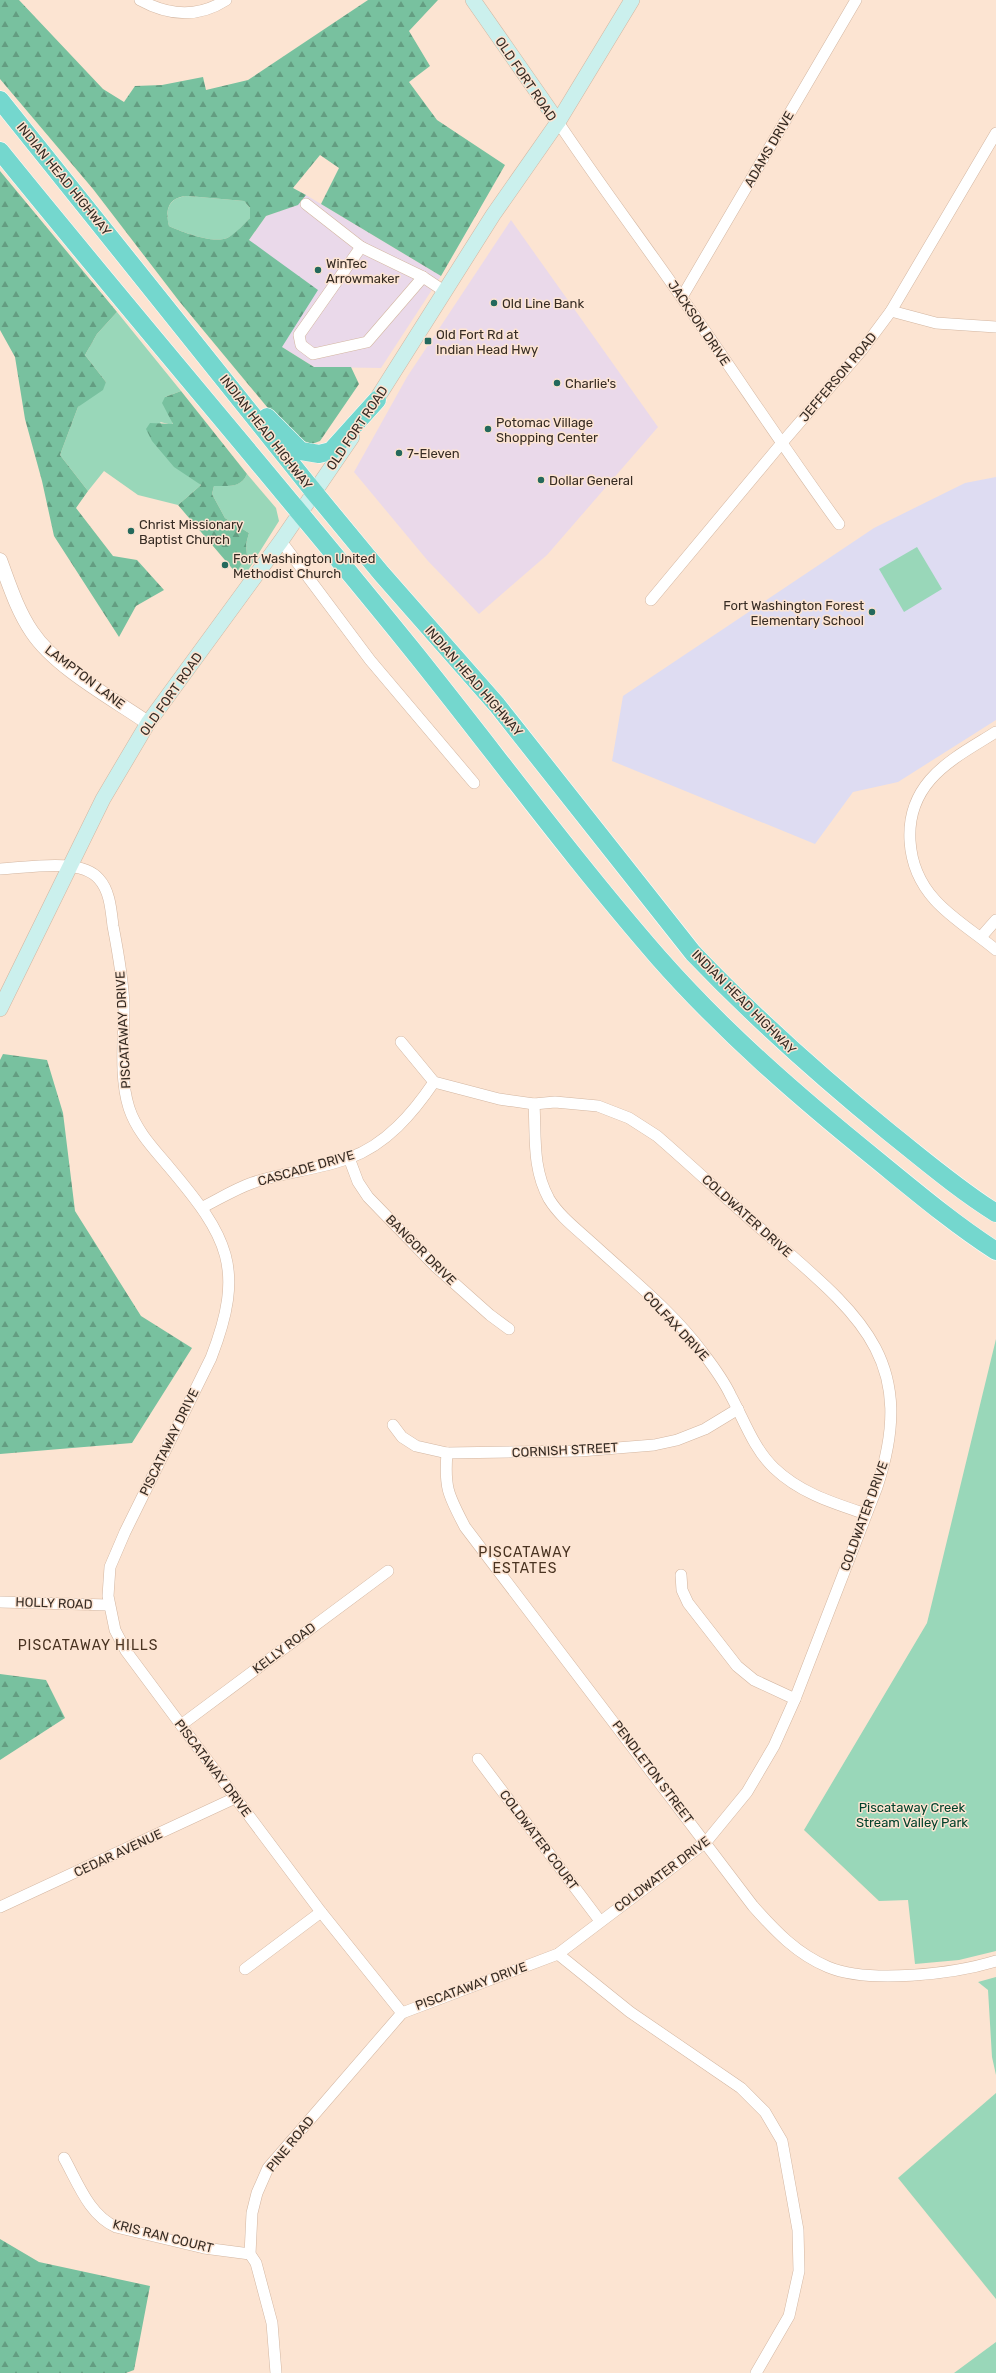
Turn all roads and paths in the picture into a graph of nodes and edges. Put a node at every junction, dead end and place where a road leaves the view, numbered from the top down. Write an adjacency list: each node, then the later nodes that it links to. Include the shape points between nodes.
1 (140, 0): 2 (street, via 172,13 194,14)
2 (226, 0)
3 (473, 0): 7 (main road, OLD FORT ROAD)
4 (632, 0): 7 (main road)
5 (856, 0): 14 (street, ADAMS DRIVE)
6 (0, 100): 16 (highway, INDIAN HEAD HIGHWAY)
7 (558, 122): 13 (main road, OLD FORT ROAD); 14 (street, JACKSON DRIVE)
8 (996, 133): 15 (street, JEFFERSON ROAD)
9 (0, 151): 21 (highway, INDIAN HEAD HIGHWAY, via 126,307)
10 (306, 204): 11 (street)
11 (361, 246): 12 (street); 12 (street, via 300,335 301,345 309,352 313,354 367,342)
12 (423, 277): 13 (street)
13 (444, 291): 18 (main road, OLD FORT ROAD)
14 (682, 297): 19 (street, JACKSON DRIVE)
15 (891, 311): 17 (street, via 909,318 936,323); 19 (street, JEFFERSON ROAD, via 862,350)
16 (176, 320): 18 (highway, via 232,375 272,423 301,451 319,454 331,451); 20 (highway, INDIAN HEAD HIGHWAY)
17 (996, 327)
18 (377, 400): 20 (main road, OLD FORT ROAD)
19 (781, 444): 22 (street, JACKSON DRIVE); 25 (street, JEFFERSON ROAD)
20 (314, 492): 21 (main road, OLD FORT ROAD); 40 (highway, INDIAN HEAD HIGHWAY, via 497,705 693,953 729,991 818,1074 908,1147)
21 (300, 511): 23 (main road, OLD FORT ROAD); 41 (highway, INDIAN HEAD HIGHWAY, via 612,901 688,989 746,1049 792,1090 938,1209)
22 (839, 524)
23 (281, 541): 26 (main road, OLD FORT ROAD); 28 (street, via 370,660)
24 (0, 560): 26 (street, LAMPTON LANE, via 22,615 41,644 66,666)
25 (651, 600)
26 (148, 723): 29 (main road, OLD FORT ROAD, via 103,799)
27 (996, 732): 32 (street, via 944,767 922,791 912,818 910,844 912,859 924,886 942,906)
28 (474, 784)
29 (71, 866): 30 (street, PISCATAWAY DRIVE); 34 (main road, OLD FORT ROAD); 39 (street, PISCATAWAY DRIVE, via 85,868 94,874 105,887 109,902 122,980 124,1077 130,1109 148,1143)
30 (0, 869)
31 (996, 920): 32 (street)
32 (981, 937): 33 (street)
33 (996, 950)
34 (0, 1010)
35 (401, 1042): 36 (street)
36 (434, 1082): 37 (street, COLDWATER DRIVE, via 492,1098); 38 (street, CASCADE DRIVE, via 414,1110 400,1124 378,1142)
37 (534, 1104): 43 (street, COLFAX DRIVE, via 537,1167 543,1185 557,1210 685,1332 720,1378); 46 (street, COLDWATER DRIVE, via 576,1103 598,1106 629,1118 657,1136 834,1292 854,1314 877,1350 887,1380 891,1406 884,1465)
38 (350, 1158): 39 (street, CASCADE DRIVE, via 252,1183); 42 (street, BANGOR DRIVE, via 358,1182 368,1197 436,1267)
39 (203, 1207): 50 (street, PISCATAWAY DRIVE, via 221,1239 229,1267 229,1294 222,1329 211,1358 115,1557 108,1576)
40 (996, 1213)
41 (996, 1251)
42 (509, 1329)
43 (738, 1409): 45 (street, CORNISH STREET, via 705,1429 677,1440 654,1445 580,1451); 46 (street, COLFAX DRIVE, via 759,1449 784,1477 812,1494)
44 (393, 1425): 45 (street, CORNISH STREET, via 402,1437 412,1444)
45 (447, 1453): 55 (street, PENDLETON STREET, via 445,1484 449,1498 465,1527)
46 (866, 1514): 51 (street, COLDWATER DRIVE)
47 (388, 1571): 52 (street, KELLY ROAD)
48 (681, 1575): 51 (street, via 682,1590 688,1603 737,1666 754,1680)
49 (0, 1602): 50 (street, HOLLY ROAD)
50 (108, 1605): 52 (street, PISCATAWAY DRIVE, via 126,1651)
51 (795, 1699): 55 (street, COLDWATER DRIVE, via 760,1772)
52 (180, 1725): 54 (street, PISCATAWAY DRIVE)
53 (478, 1759): 58 (street, COLDWATER COURT)
54 (235, 1798): 56 (street, CEDAR AVENUE); 57 (street, PISCATAWAY DRIVE)
55 (706, 1842): 58 (street, COLDWATER DRIVE); 60 (street, PENDLETON STREET, via 768,1924 795,1948 830,1967 862,1974 910,1975 964,1969)
56 (0, 1907)
57 (321, 1912): 61 (street); 62 (street, PISCATAWAY DRIVE)
58 (600, 1921): 59 (street, COLDWATER DRIVE)
59 (558, 1954): 62 (street, PISCATAWAY DRIVE); 66 (street, via 630,2012 741,2088 765,2112 782,2141 798,2230 799,2271 789,2316)
60 (996, 1961)
61 (245, 1969)
62 (402, 2013): 64 (street, PINE ROAD, via 268,2168 252,2213)
63 (64, 2158): 64 (street, KRIS RAN COURT, via 91,2206 107,2223 204,2248)
64 (250, 2254): 65 (street, PINE ROAD, via 256,2263 272,2323)
65 (276, 2373)
66 (756, 2373)

